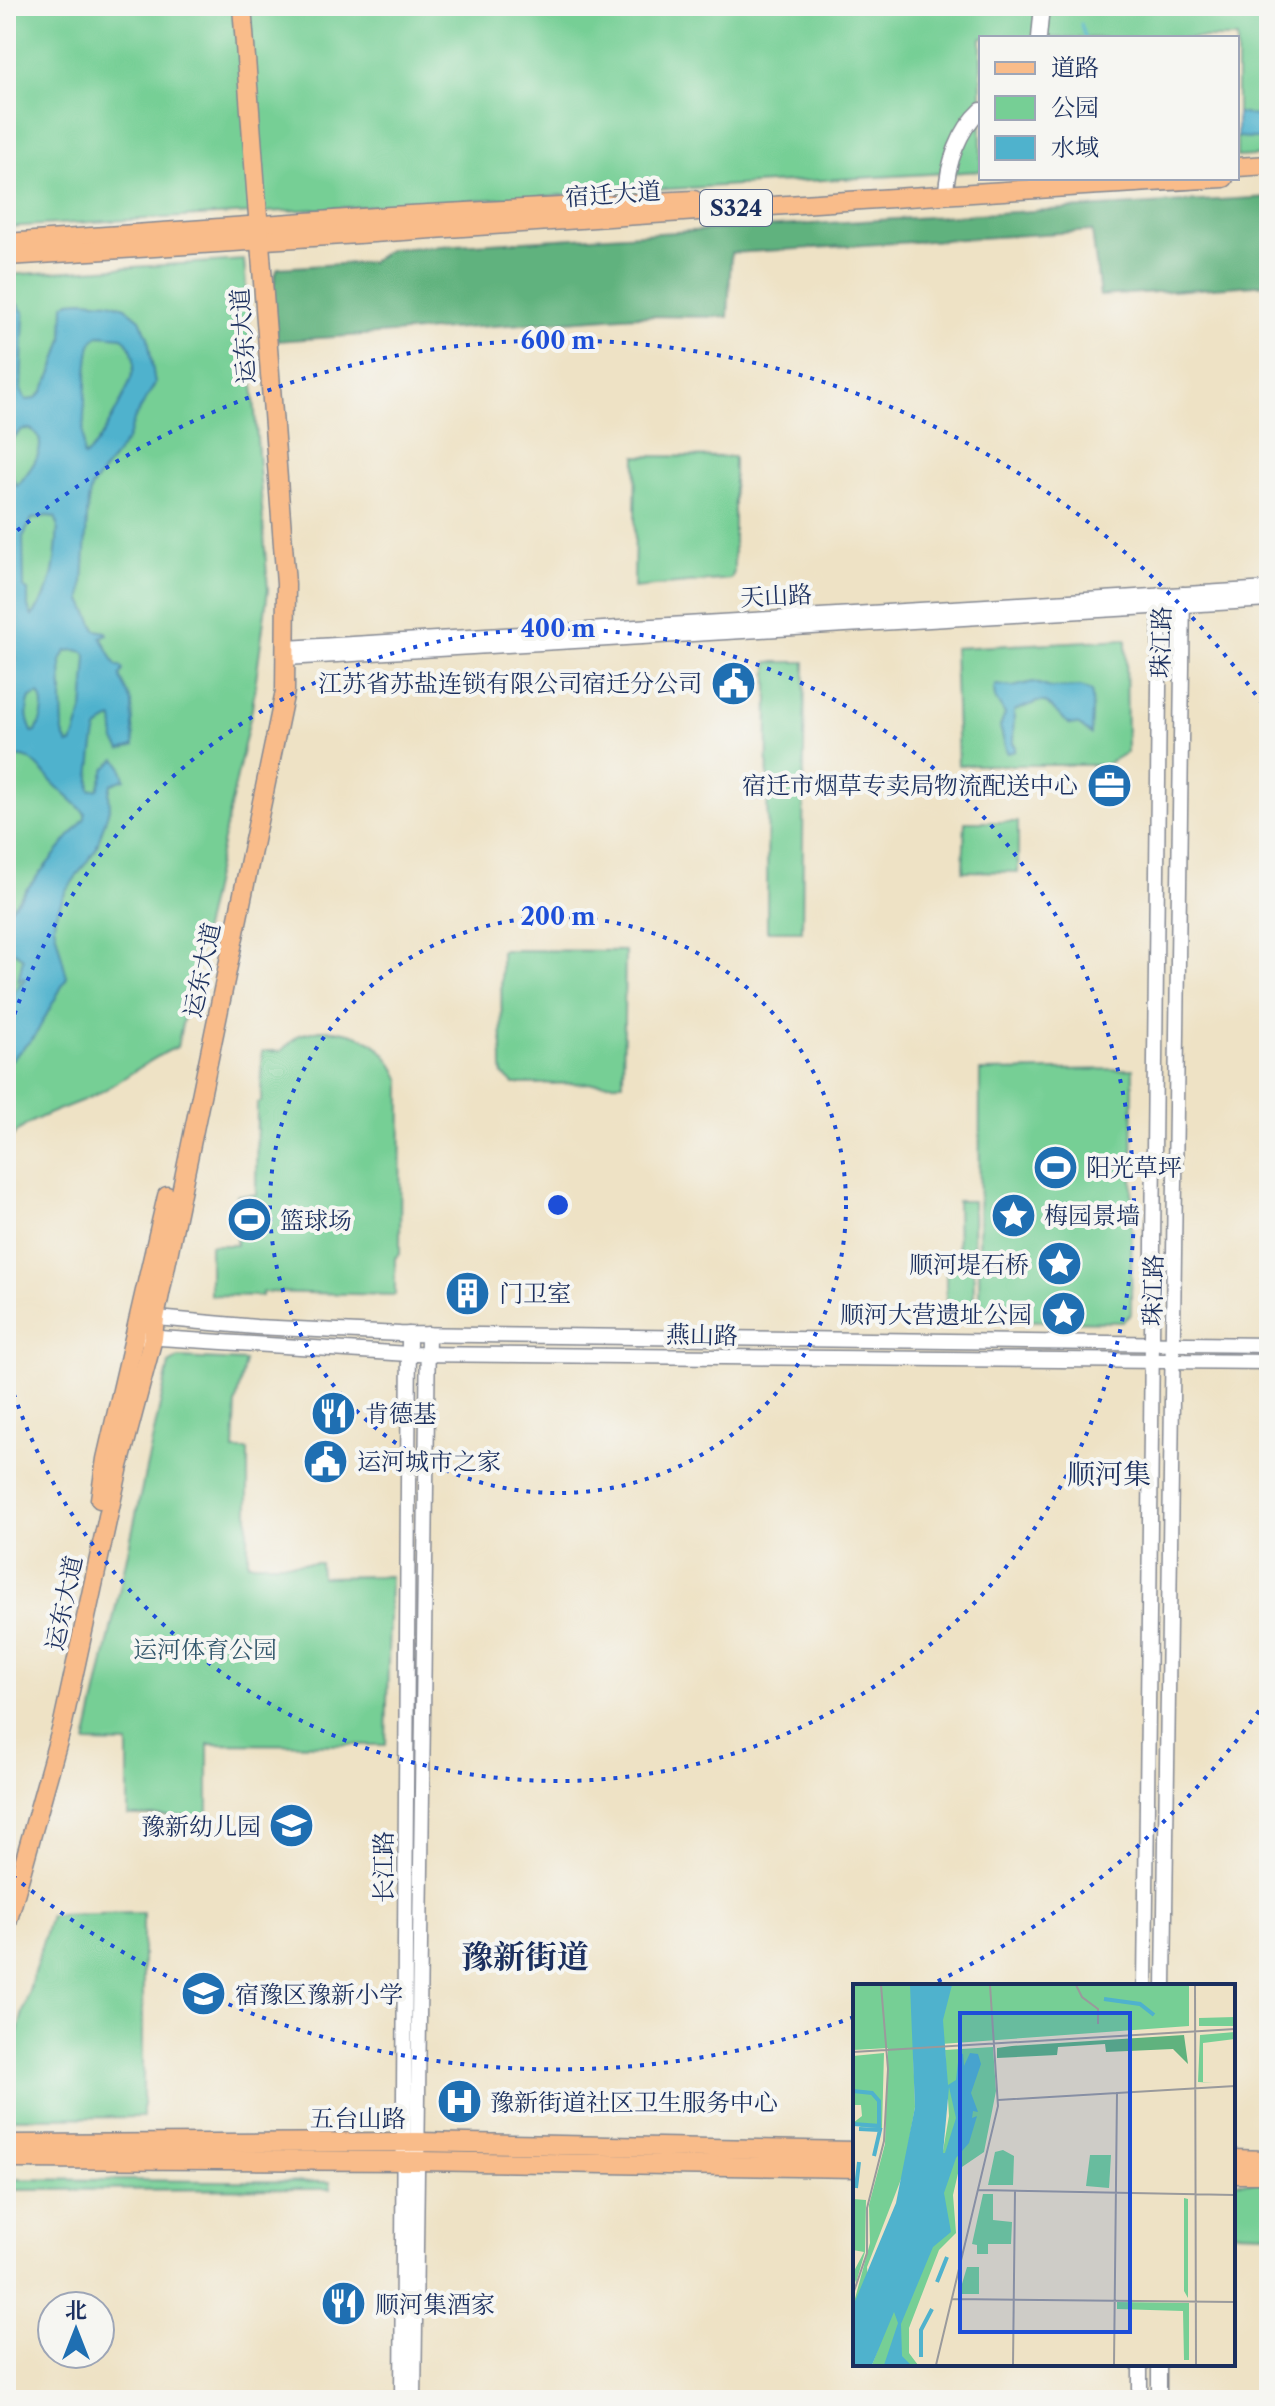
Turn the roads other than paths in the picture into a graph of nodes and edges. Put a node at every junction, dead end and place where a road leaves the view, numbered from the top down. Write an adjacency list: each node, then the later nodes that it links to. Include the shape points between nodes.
1 (232, 6): 14 (main road, 运东大道)
2 (242, 6): 14 (main road, 运东大道)
3 (1042, 6): 4 (street)
4 (1039, 36)
5 (979, 112): 13 (street, via 964,129)
6 (1269, 165): 7 (main road)
7 (1239, 167)
8 (1269, 176): 9 (main road)
9 (1239, 177)
10 (1033, 180): 13 (main road, 宿迁大道 / S324)
11 (1157, 180): 12 (main road, 宿迁大道 / S324)
12 (1123, 181): 13 (main road, 宿迁大道 / S324)
13 (946, 189): 14 (main road, 宿迁大道 / S324)
14 (254, 234): 15 (main road, 宿迁大道 / S324); 16 (main road, 宿迁大道 / S324); 21 (main road, 运东大道, via 286,584); 22 (main road, 运东大道, via 276,584 274,693)
15 (6, 243)
16 (6, 256)
17 (1269, 589): 18 (street, 天山路)
18 (1183, 599): 19 (street, 天山路); 20 (street, 天山路); 27 (street, 珠江路)
19 (1269, 600)
20 (1160, 601): 21 (street, 天山路); 26 (street, 珠江路)
21 (286, 653): 22 (main road, 运东大道, via 284,705)
22 (148, 1317): 23 (street, 燕山路); 25 (main road, 运东大道)
23 (409, 1334): 24 (street, 燕山路); 29 (street, 长江路)
24 (428, 1334): 26 (street, 燕山路); 30 (street, 长江路)
25 (145, 1337): 29 (street, 燕山路); 34 (main road, 运东大道, via 106,1459 58,1695); 35 (main road, 运东大道, via 63,1723)
26 (1152, 1344): 27 (street, 燕山路); 31 (street, 珠江路)
27 (1174, 1344): 28 (street, 燕山路); 32 (street, 珠江路)
28 (1269, 1345)
29 (408, 1354): 30 (street, 燕山路); 38 (street, 长江路)
30 (427, 1354): 31 (street, 燕山路); 38 (street, 长江路)
31 (1152, 1362): 32 (street, 燕山路); 36 (street, 珠江路)
32 (1174, 1362): 33 (street, 燕山路); 37 (street, 珠江路)
33 (1269, 1362)
34 (6, 1884)
35 (6, 1927)
36 (1145, 1984)
37 (1164, 1984)
38 (411, 2142): 39 (main road, 五台山路); 40 (main road, 五台山路); 44 (street, 长江路)
39 (6, 2144)
40 (853, 2151)
41 (6, 2159): 44 (main road, 五台山路)
42 (1235, 2159): 43 (main road)
43 (1269, 2160)
44 (411, 2161): 45 (main road, 五台山路); 50 (street, 长江路); 51 (street, 长江路)
45 (853, 2168)
46 (1235, 2174): 47 (main road)
47 (1269, 2174)
48 (1140, 2366): 52 (street)
49 (1159, 2366): 53 (street)
50 (402, 2400)
51 (414, 2400)
52 (1140, 2400)
53 (1159, 2400)

